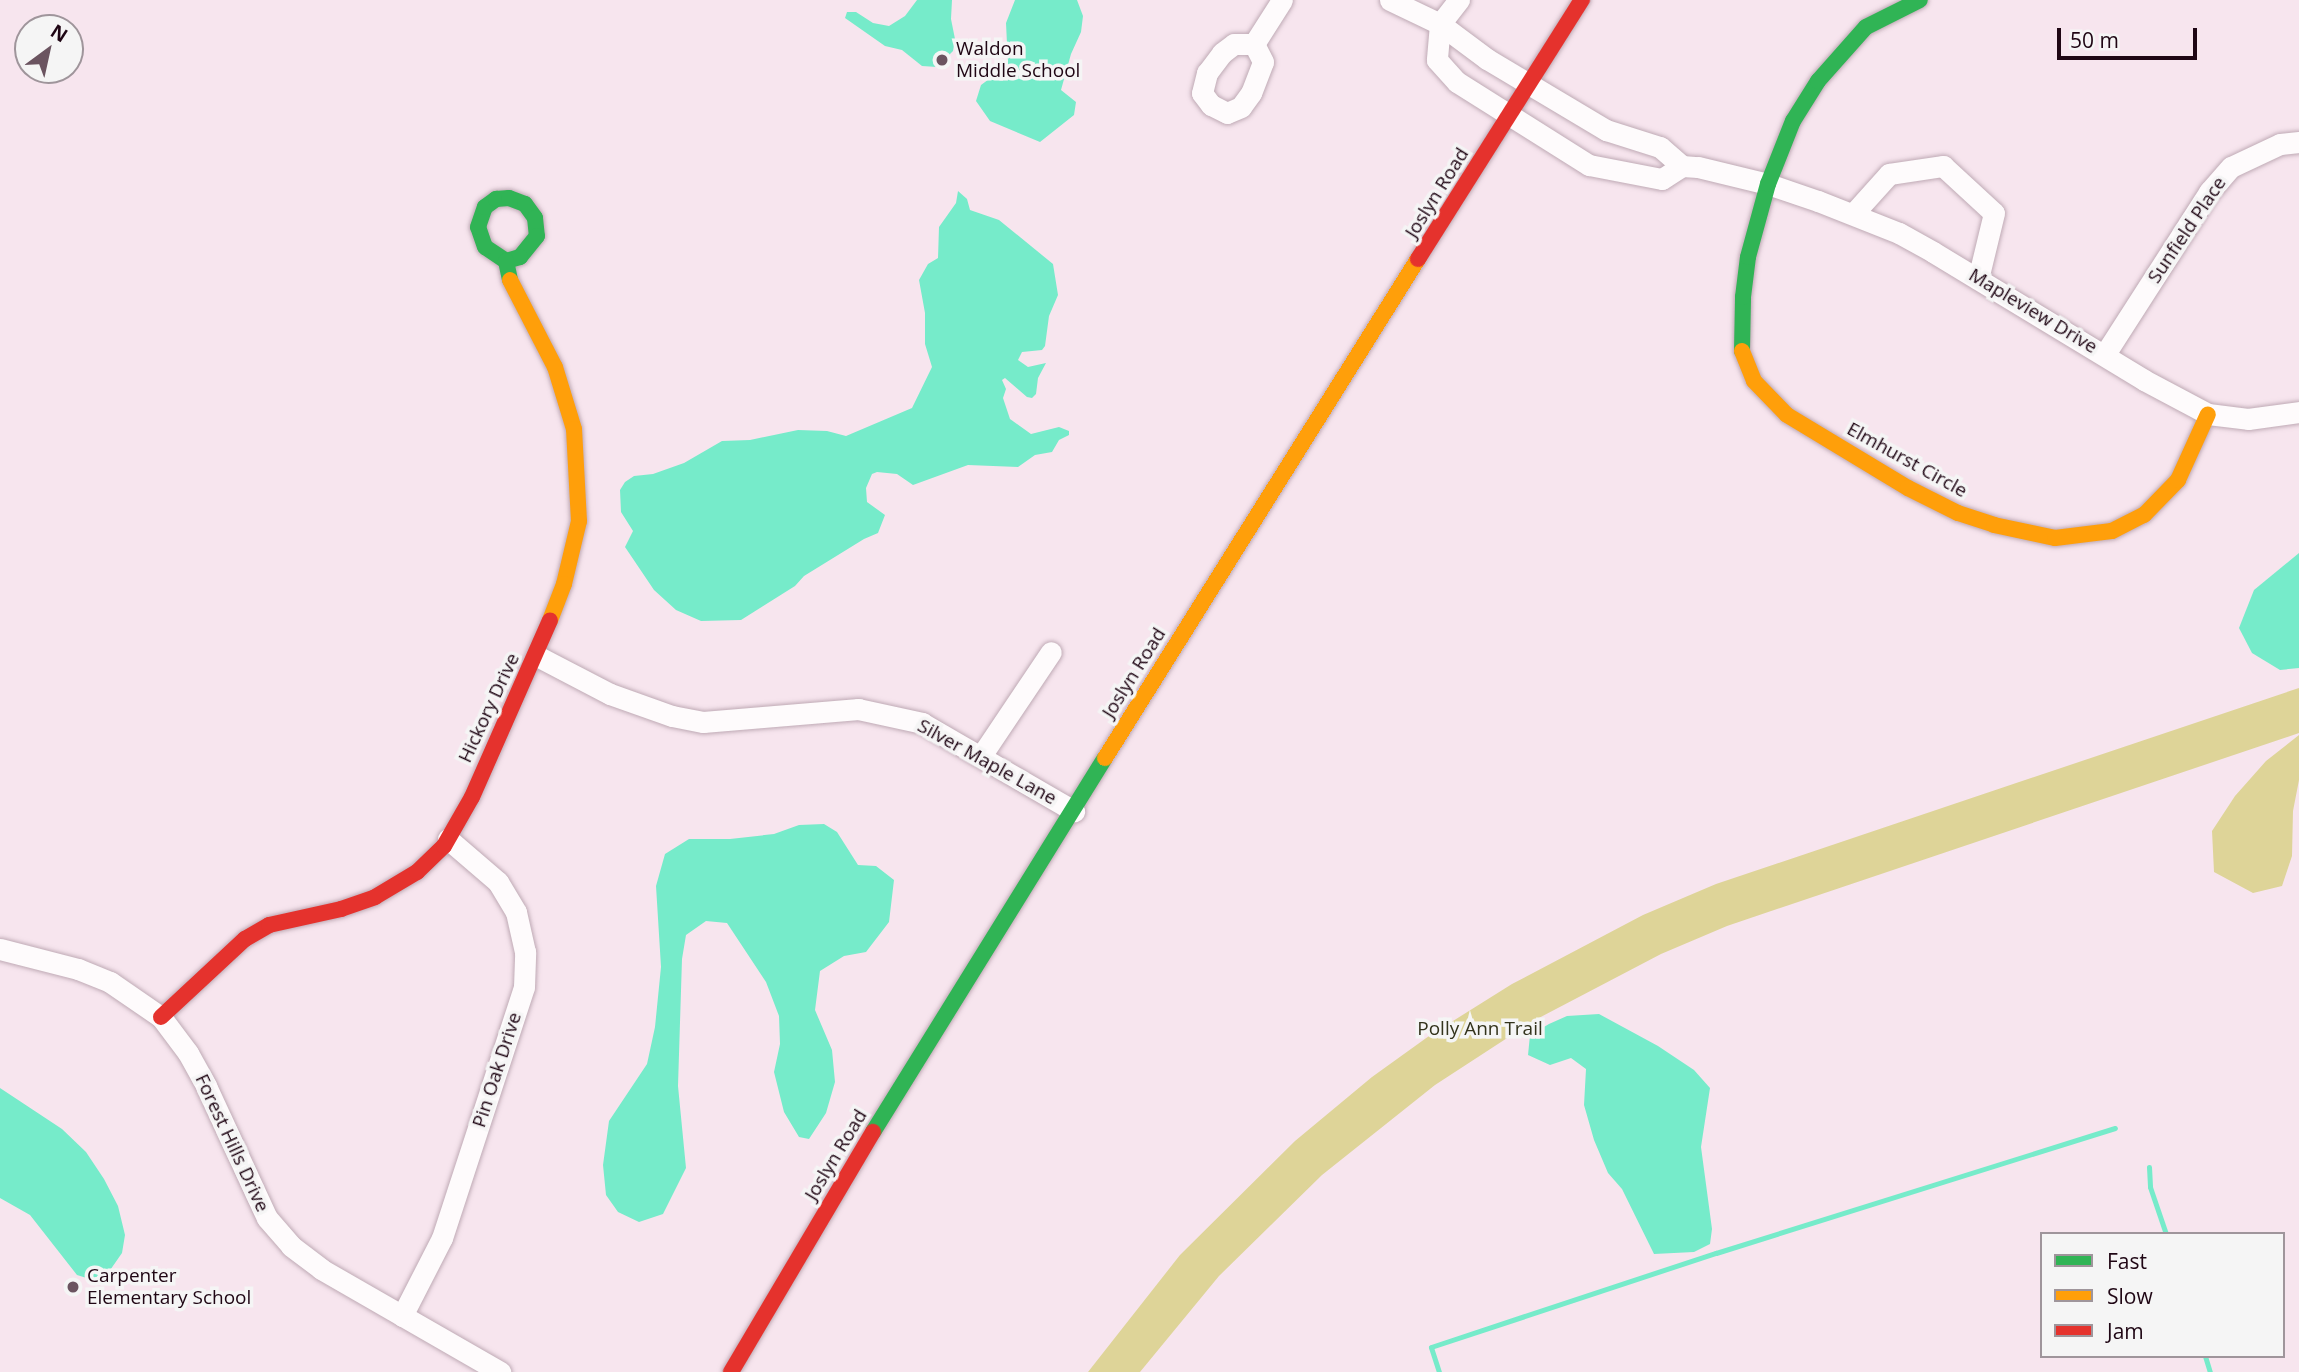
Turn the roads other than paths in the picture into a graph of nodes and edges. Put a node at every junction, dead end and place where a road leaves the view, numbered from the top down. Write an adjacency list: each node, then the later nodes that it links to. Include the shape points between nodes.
1 (1282, 0): 7 (street)
2 (1390, 0): 6 (street, Mapleview Drive)
3 (1460, 0): 6 (street)
4 (1582, 0): 8 (street, Joslyn Road)
5 (1920, 0): 14 (street, via 1866,27 1818,81 1793,121)
6 (1440, 24): 8 (street, Mapleview Drive); 9 (street, Mapleview Drive, via 1437,60 1457,82)
7 (1254, 44)
8 (1529, 86): 9 (street, Joslyn Road); 10 (street, Mapleview Drive)
9 (1511, 116): 12 (street, Mapleview Drive); 24 (street, Joslyn Road)
10 (1606, 130): 12 (street); 13 (street, Mapleview Drive, via 1660,146)
11 (2299, 142): 18 (street, Sunfield Place, via 2280,144 2231,167 2209,192)
12 (1589, 165): 13 (street, Mapleview Drive, via 1661,179)
13 (1682, 166): 14 (street, Mapleview Drive)
14 (1768, 184): 15 (street, Mapleview Drive); 20 (street, Elmhurst Circle, via 1748,257 1742,356 1754,382 1787,415 1908,488 1958,513 2055,538 2112,531 2144,515 2178,480)
15 (1853, 214): 17 (street, Mapleview Drive, via 1899,233); 17 (street, via 1889,174 1944,166 1994,213)
16 (506, 261): 22 (street, Hickory Drive, via 516,295 567,398 579,487 579,521 564,584)
17 (1979, 279): 18 (street, Mapleview Drive)
18 (2105, 354): 20 (street, Mapleview Drive)
19 (2299, 412): 20 (street, Mapleview Drive, via 2248,419)
20 (2208, 414)
21 (1051, 652): 23 (street)
22 (537, 656): 23 (street, Silver Maple Lane, via 610,694 671,716 703,722 858,709 922,723); 25 (street, Hickory Drive)
23 (981, 756): 24 (street, Silver Maple Lane)
24 (1074, 811): 30 (street, Joslyn Road, via 844,1179)
25 (448, 839): 27 (street, Hickory Drive, via 417,872 375,897 269,925 245,939); 28 (street, Pin Oak Drive, via 498,882 516,912 525,952 524,987 442,1238)
26 (0, 949): 27 (street, Forest Hills Drive, via 110,982)
27 (161, 1017): 28 (street, Forest Hills Drive, via 206,1086 267,1219 291,1246 321,1269)
28 (402, 1316): 29 (street, Forest Hills Drive)
29 (500, 1372)
30 (731, 1372)

